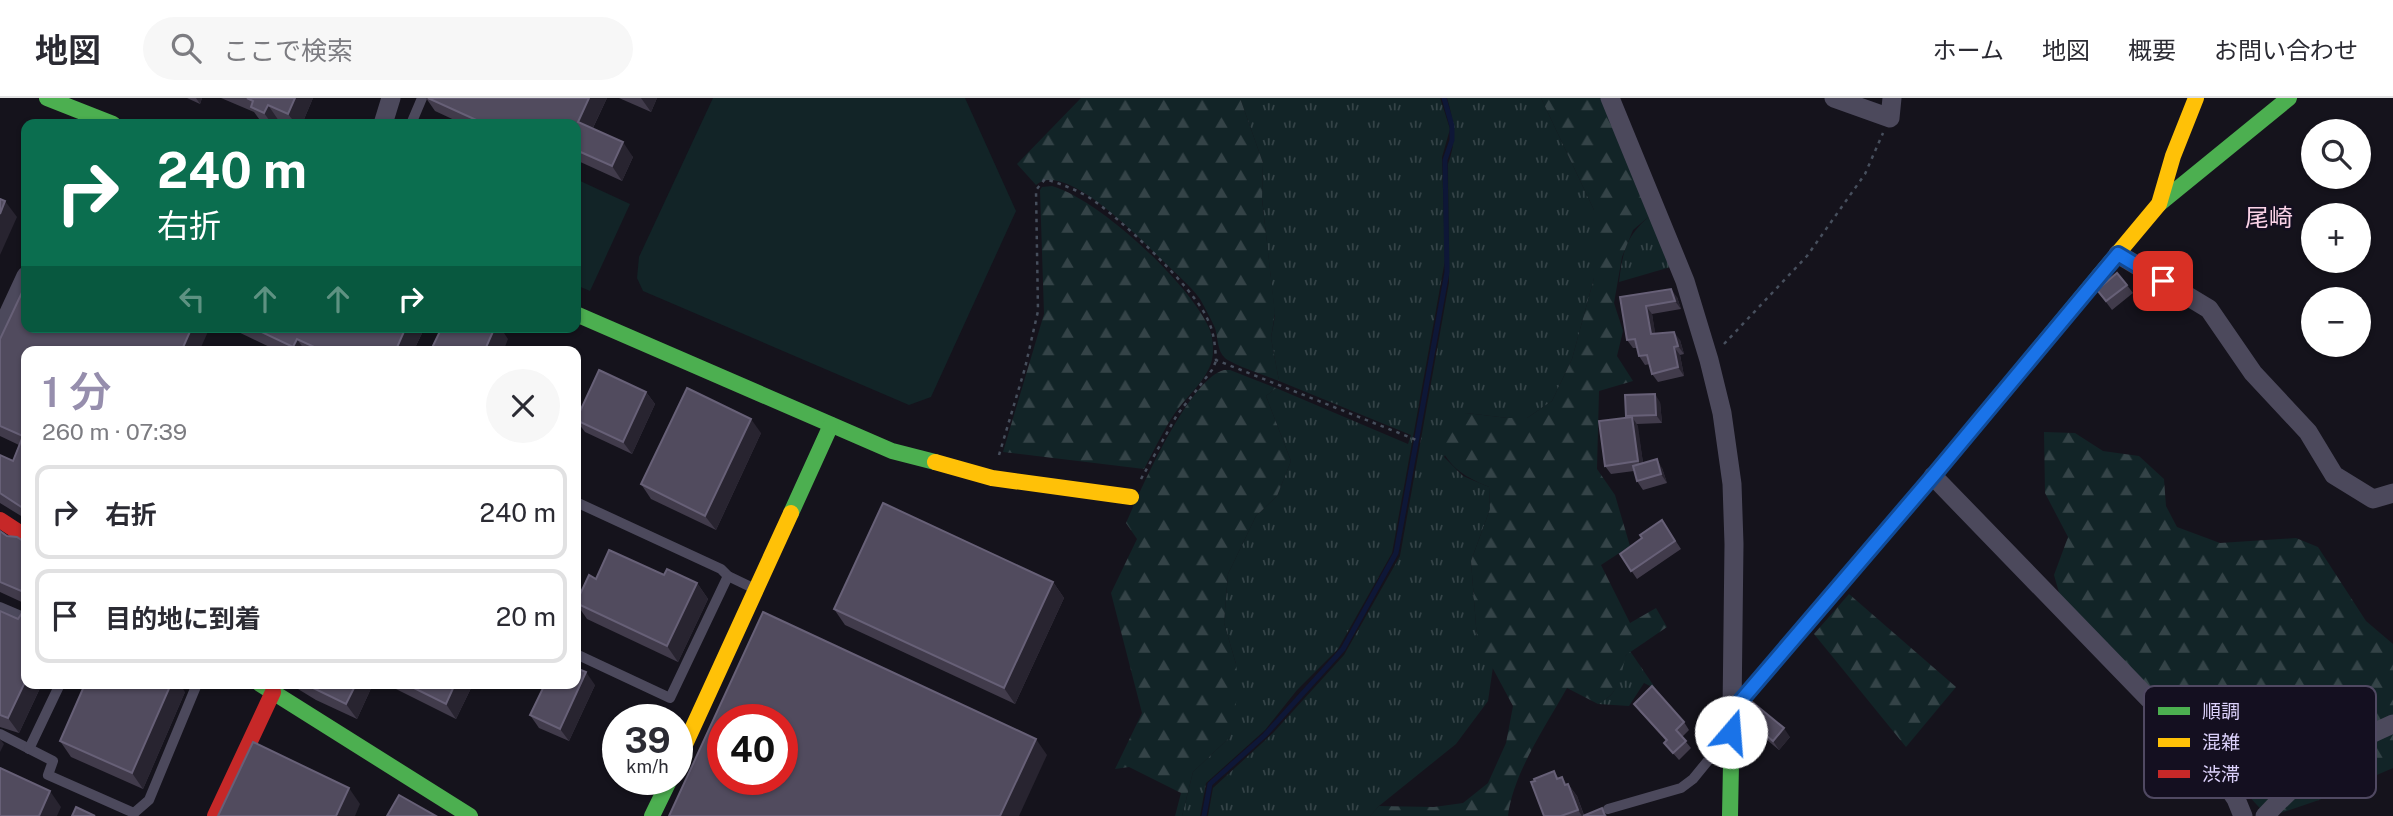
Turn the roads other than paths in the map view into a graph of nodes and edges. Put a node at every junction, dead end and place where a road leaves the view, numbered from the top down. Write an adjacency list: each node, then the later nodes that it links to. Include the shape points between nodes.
1 (47, 98): 9 (street)
2 (391, 98): 10 (street)
3 (422, 98): 11 (lane)
4 (1610, 98): 34 (street, via 1685,281 1721,413 1732,484)
5 (1834, 98): 8 (street)
6 (2196, 98): 12 (street)
7 (2289, 98): 12 (street)
8 (1891, 108)
9 (94, 119)
10 (385, 119)
11 (413, 119)
12 (2159, 205): 13 (street)
13 (2118, 254): 18 (street); 19 (street, via 2209,309 2253,373 2308,432 2334,475 2373,499)
14 (21, 287): 16 (street)
15 (581, 316): 17 (street)
16 (0, 332)
17 (831, 425): 20 (street, via 892,451 992,478); 25 (street)
18 (1933, 476): 33 (street); 34 (street)
19 (2393, 493)
20 (1131, 497)
21 (581, 504): 24 (lane)
22 (0, 520): 23 (street)
23 (21, 534)
24 (728, 576): 25 (lane); 28 (lane, via 670,698)
25 (756, 589): 36 (street)
26 (0, 607): 27 (lane)
27 (21, 616)
28 (581, 656)
29 (58, 689): 40 (lane)
30 (195, 689): 45 (lane, via 149,800)
31 (267, 689): 46 (street)
32 (271, 689): 47 (street)
33 (2144, 694)
34 (1732, 711): 37 (street)
35 (2393, 724): 38 (street)
36 (693, 727)
37 (1731, 732): 44 (lane, via 1681,788); 49 (street)
38 (2376, 732)
39 (0, 734): 40 (lane)
40 (29, 749): 45 (lane, via 53,761 48,775)
41 (662, 795): 48 (street)
42 (2235, 798): 50 (street)
43 (2283, 798): 51 (street)
44 (1608, 809)
45 (133, 815)
46 (215, 816)
47 (470, 816)
48 (652, 816)
49 (1730, 816)
50 (2243, 816)
51 (2265, 816)

